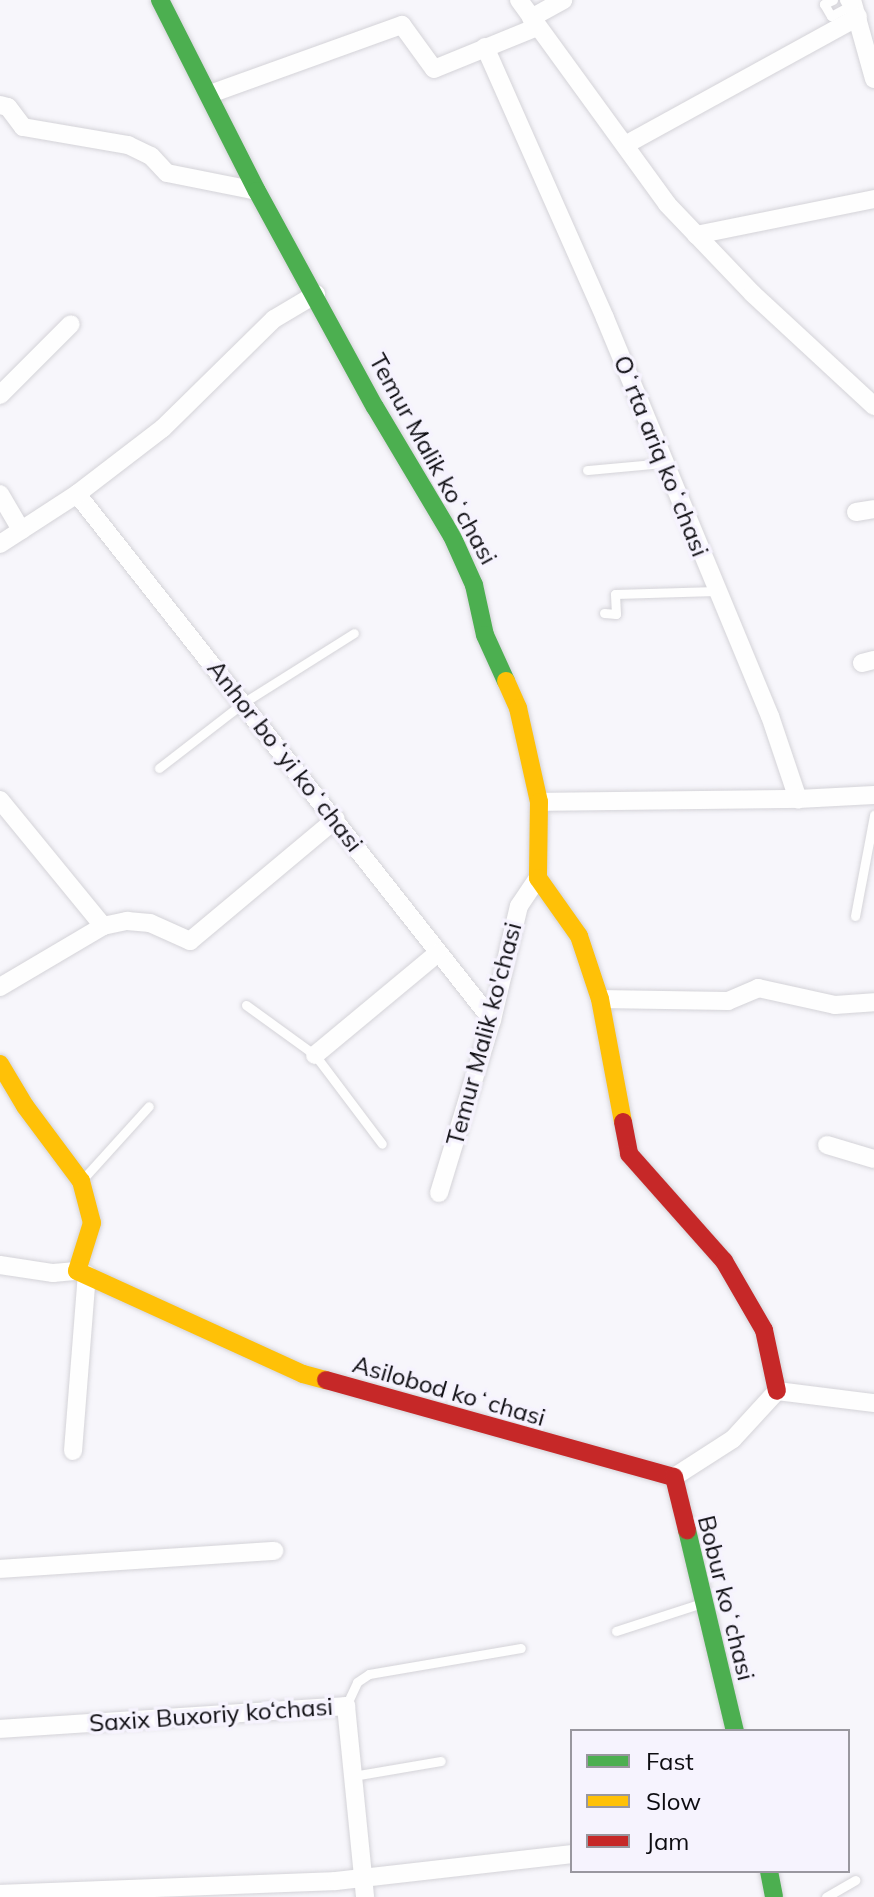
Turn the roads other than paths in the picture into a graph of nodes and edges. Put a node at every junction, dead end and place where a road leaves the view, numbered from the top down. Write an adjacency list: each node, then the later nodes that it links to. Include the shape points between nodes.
1 (160, 0): 10 (street, Temur Malik koʻchasi)
2 (519, 0): 7 (street)
3 (563, 0): 7 (street)
4 (833, 0): 5 (lane, via 824,4 831,16 848,7)
5 (844, 0)
6 (855, 8): 9 (street); 12 (street)
7 (534, 22): 8 (street); 12 (street)
8 (485, 47): 10 (street, via 434,69 402,25); 20 (street, Oʻrta ariq koʻchasi)
9 (874, 79)
10 (210, 94): 13 (street, Temur Malik koʻchasi)
11 (0, 105): 13 (street, via 8,107 23,127 128,145 151,156 167,173)
12 (625, 145): 15 (street)
13 (257, 191): 16 (street, Temur Malik koʻchasi)
14 (874, 199): 15 (street)
15 (696, 235): 19 (street)
16 (316, 294): 23 (street, via 274,319 163,428); 34 (street, Temur Malik koʻchasi, via 452,536 474,585 485,635 518,708)
17 (71, 324): 18 (street)
18 (0, 395)
19 (874, 406)
20 (664, 463): 21 (lane); 26 (street, Oʻrta ariq koʻchasi)
21 (587, 470)
22 (0, 494): 24 (street)
23 (77, 494): 24 (street); 29 (street, Anhor boʻyi koʻchasi)
24 (21, 530): 25 (street)
25 (0, 544)
26 (716, 591): 27 (lane, via 615,594 616,614); 32 (street, Oʻrta ariq koʻchasi, via 770,716)
27 (604, 613)
28 (354, 633): 29 (lane)
29 (243, 703): 30 (lane); 36 (street, Anhor boʻyi koʻchasi)
30 (159, 768)
31 (874, 795): 32 (street)
32 (798, 799): 34 (street)
33 (0, 800): 39 (street)
34 (539, 802): 37 (street, Temur Malik koʻchasi)
35 (874, 815): 38 (lane)
36 (336, 819): 39 (street, via 190,941 150,923); 40 (street, Anhor boʻyi koʻchasi)
37 (538, 878): 42 (street, via 579,936); 45 (street, Temur Malik ko'chasi, via 519,906)
38 (855, 916)
39 (103, 926): 41 (street)
40 (438, 953): 45 (street, Anhor boʻyi koʻchasi); 46 (street)
41 (0, 987)
42 (600, 999): 43 (street, via 728,1001 758,988 835,1005); 56 (street, via 629,1154 724,1261 764,1330)
43 (874, 1002)
44 (246, 1005): 46 (lane)
45 (492, 1020): 53 (street, Temur Malik ko'chasi)
46 (315, 1055): 49 (lane)
47 (0, 1064): 52 (street)
48 (149, 1106): 52 (lane)
49 (382, 1144)
50 (827, 1145): 51 (street)
51 (874, 1159)
52 (81, 1181): 55 (street, via 92,1223)
53 (439, 1193)
54 (0, 1265): 55 (street, Asilobod koʻchasi)
55 (82, 1273): 58 (street); 59 (street, Asilobod koʻchasi, via 303,1374)
56 (777, 1391): 57 (street); 59 (street, via 733,1439)
57 (874, 1403)
58 (73, 1451)
59 (674, 1477): 62 (street, Bobur koʻchasi)
60 (274, 1551): 61 (street)
61 (0, 1569)
62 (702, 1603): 63 (lane); 67 (street, Bobur koʻchasi)
63 (616, 1631)
64 (521, 1648): 65 (lane, via 369,1674 357,1682)
65 (346, 1706): 66 (street, Saxix Buxoriy ko‘chasi); 69 (street, Saxix Buxoriy ko‘chasi)
66 (0, 1729)
67 (734, 1729)
68 (441, 1761): 69 (lane)
69 (353, 1776): 72 (street, Saxix Buxoriy ko‘chasi)
70 (570, 1854): 72 (street)
71 (769, 1873): 77 (street)
72 (365, 1878): 74 (street); 76 (street, Saxix Buxoriy ko‘chasi)
73 (855, 1880): 78 (lane)
74 (183, 1893): 75 (street)
75 (0, 1894)
76 (365, 1897)
77 (774, 1897)
78 (826, 1897)

